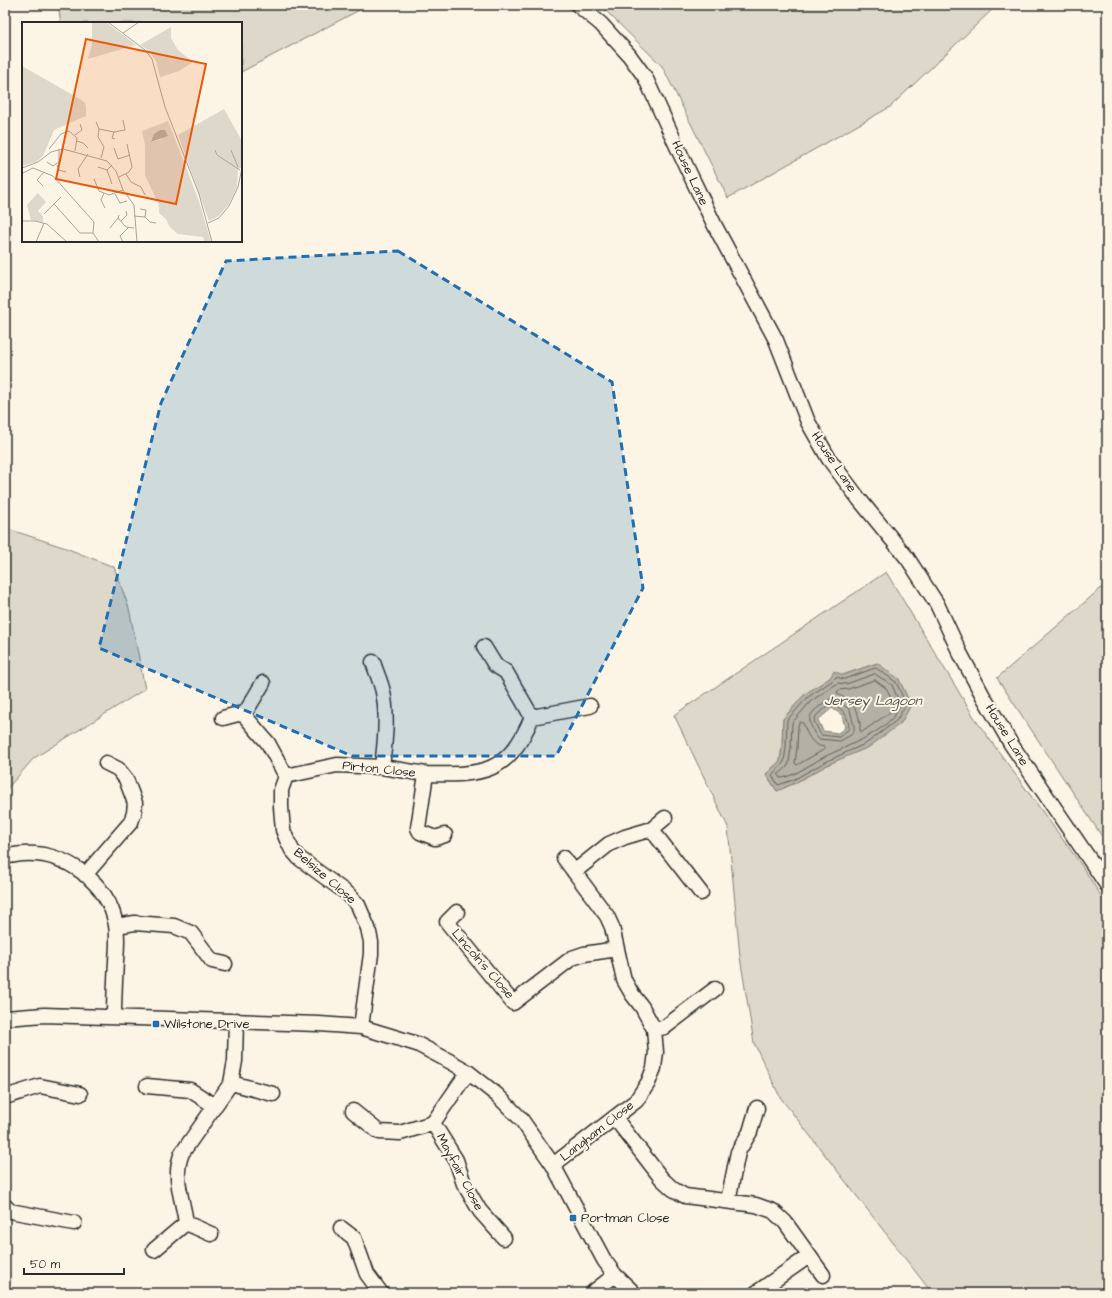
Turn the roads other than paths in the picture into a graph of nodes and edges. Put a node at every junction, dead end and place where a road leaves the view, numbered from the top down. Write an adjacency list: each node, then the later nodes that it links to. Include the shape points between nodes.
1 (578, 5): 20 (street, House Lane, via 601,24 645,77 715,226 776,340 808,422 829,459 908,559 937,604 973,678 1011,744)
2 (484, 647): 7 (street, via 495,665 506,672)
3 (373, 662): 10 (street, via 383,691 386,710)
4 (263, 683): 6 (street)
5 (590, 706): 7 (street)
6 (244, 715): 8 (street); 12 (street, via 268,743)
7 (532, 717): 11 (street, Pirton Close, via 517,746 507,758 492,768 459,775)
8 (223, 718)
9 (106, 763): 19 (street, via 118,769 126,779 135,804 134,813 131,822)
10 (382, 767): 11 (street, Pirton Close); 12 (street, Pirton Close, via 337,765)
11 (426, 774): 15 (street, Pirton Close, via 418,828 420,832 435,838)
12 (286, 776): 30 (street, Belsize Close, via 281,790 281,807 283,830 292,850 348,894 358,905 368,928 371,942)
13 (665, 818): 14 (street)
14 (652, 829): 18 (street, via 609,844); 21 (street)
15 (445, 835)
16 (5, 857): 19 (street, via 23,854 44,855 60,859)
17 (564, 858): 18 (street, Langham Close)
18 (574, 872): 24 (street, Langham Close, via 607,916)
19 (85, 875): 23 (street, via 108,901)
20 (1107, 885)
21 (701, 893)
22 (457, 912): 24 (street, Lincoln's Close, via 447,922 513,1003 572,958)
23 (116, 926): 25 (street, via 135,923 174,926 191,933 212,961); 27 (street)
24 (616, 949): 31 (street, Langham Close, via 624,980)
25 (225, 964)
26 (714, 989): 31 (street, via 665,1027)
27 (114, 1016): 28 (street, via 44,1015); 29 (street)
28 (5, 1018)
29 (236, 1020): 30 (street); 33 (street, via 235,1061)
30 (361, 1027): 32 (street, via 417,1044)
31 (654, 1029): 41 (street, Langham Close, via 656,1052 654,1068 648,1083 636,1102)
32 (468, 1072): 42 (street, Mayfair Close); 43 (street, via 497,1095 521,1119)
33 (231, 1083): 36 (street); 38 (street)
34 (147, 1086): 38 (street, via 190,1090)
35 (80, 1094): 37 (street, via 40,1086)
36 (273, 1094)
37 (5, 1097)
38 (215, 1106): 47 (street, via 179,1160 178,1188)
39 (757, 1108): 44 (street, via 750,1132 738,1152)
40 (353, 1111): 42 (street, Mayfair Close, via 379,1132 400,1133)
41 (614, 1118): 43 (street, Langham Close); 44 (street, via 662,1179 673,1189 685,1196)
42 (433, 1123): 50 (street, Mayfair Close, via 456,1160 464,1184 480,1211)
43 (553, 1165): 53 (street, via 604,1260)
44 (728, 1201): 52 (street, via 756,1204 773,1211 785,1222)
45 (5, 1206): 46 (street, via 10,1211)
46 (74, 1222)
47 (186, 1223): 49 (street); 51 (street)
48 (341, 1228): 55 (street, via 354,1238 367,1274)
49 (211, 1234)
50 (504, 1238)
51 (154, 1250)
52 (809, 1256): 54 (street); 58 (street)
53 (615, 1275): 56 (street); 57 (street)
54 (823, 1275)
55 (381, 1293)
56 (592, 1293)
57 (634, 1293)
58 (756, 1293)

